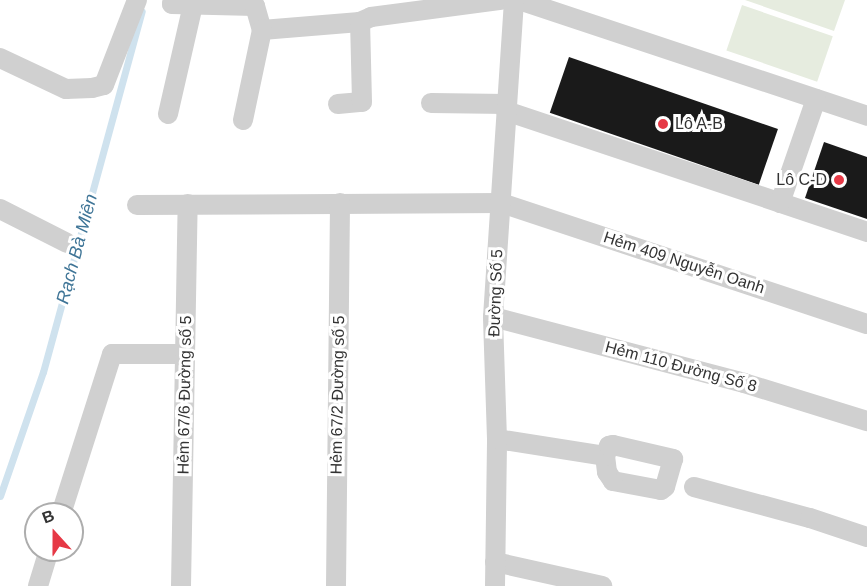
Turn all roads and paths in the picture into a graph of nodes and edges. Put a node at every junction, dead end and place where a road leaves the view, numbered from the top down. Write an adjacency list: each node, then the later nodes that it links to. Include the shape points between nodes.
1 (137, 0): 9 (street, via 104,84 66,89)
2 (173, 0): 6 (street, via 172,4)
3 (501, 0): 7 (street)
4 (514, 0): 13 (street, Đường Số 5)
5 (519, 0): 10 (street)
6 (194, 4): 8 (street, via 255,6); 14 (street)
7 (367, 13): 8 (street); 12 (street, via 362,102)
8 (262, 30): 16 (street)
9 (0, 58)
10 (816, 99): 15 (street); 19 (street)
11 (431, 103): 13 (street)
12 (338, 104)
13 (507, 107): 18 (street, Đường Số 5); 19 (street)
14 (168, 114)
15 (867, 116)
16 (243, 120)
17 (340, 203): 18 (street, Hẻm 409 Nguyễn Oanh); 20 (street, Hẻm 409 Nguyễn Oanh); 39 (street, Hẻm 67/2 Đường số 5)
18 (501, 203): 25 (street, Đường Số 5); 26 (street, Hẻm 409 Nguyễn Oanh)
19 (780, 203): 23 (street)
20 (188, 204): 21 (street, Hẻm 409 Nguyễn Oanh); 27 (street, Hẻm 67/6 Đường số 5)
21 (137, 205)
22 (0, 209): 24 (street)
23 (867, 232)
24 (67, 243)
25 (493, 317): 28 (street, Hẻm 110 Đường Số 8, via 744,383); 29 (street, Đường Số 5)
26 (867, 324)
27 (185, 354): 32 (street, via 112,354); 38 (street, Hẻm 67/6 Đường số 5)
28 (867, 422)
29 (497, 439): 30 (street); 35 (street, Đường Số 5)
30 (605, 456)
31 (694, 487): 33 (street)
32 (65, 502)
33 (867, 537)
34 (45, 562): 37 (street)
35 (495, 562): 36 (street); 40 (street, Đường Số 5)
36 (565, 582): 41 (street)
37 (38, 586)
38 (181, 586)
39 (336, 586)
40 (495, 586)
41 (602, 586)

